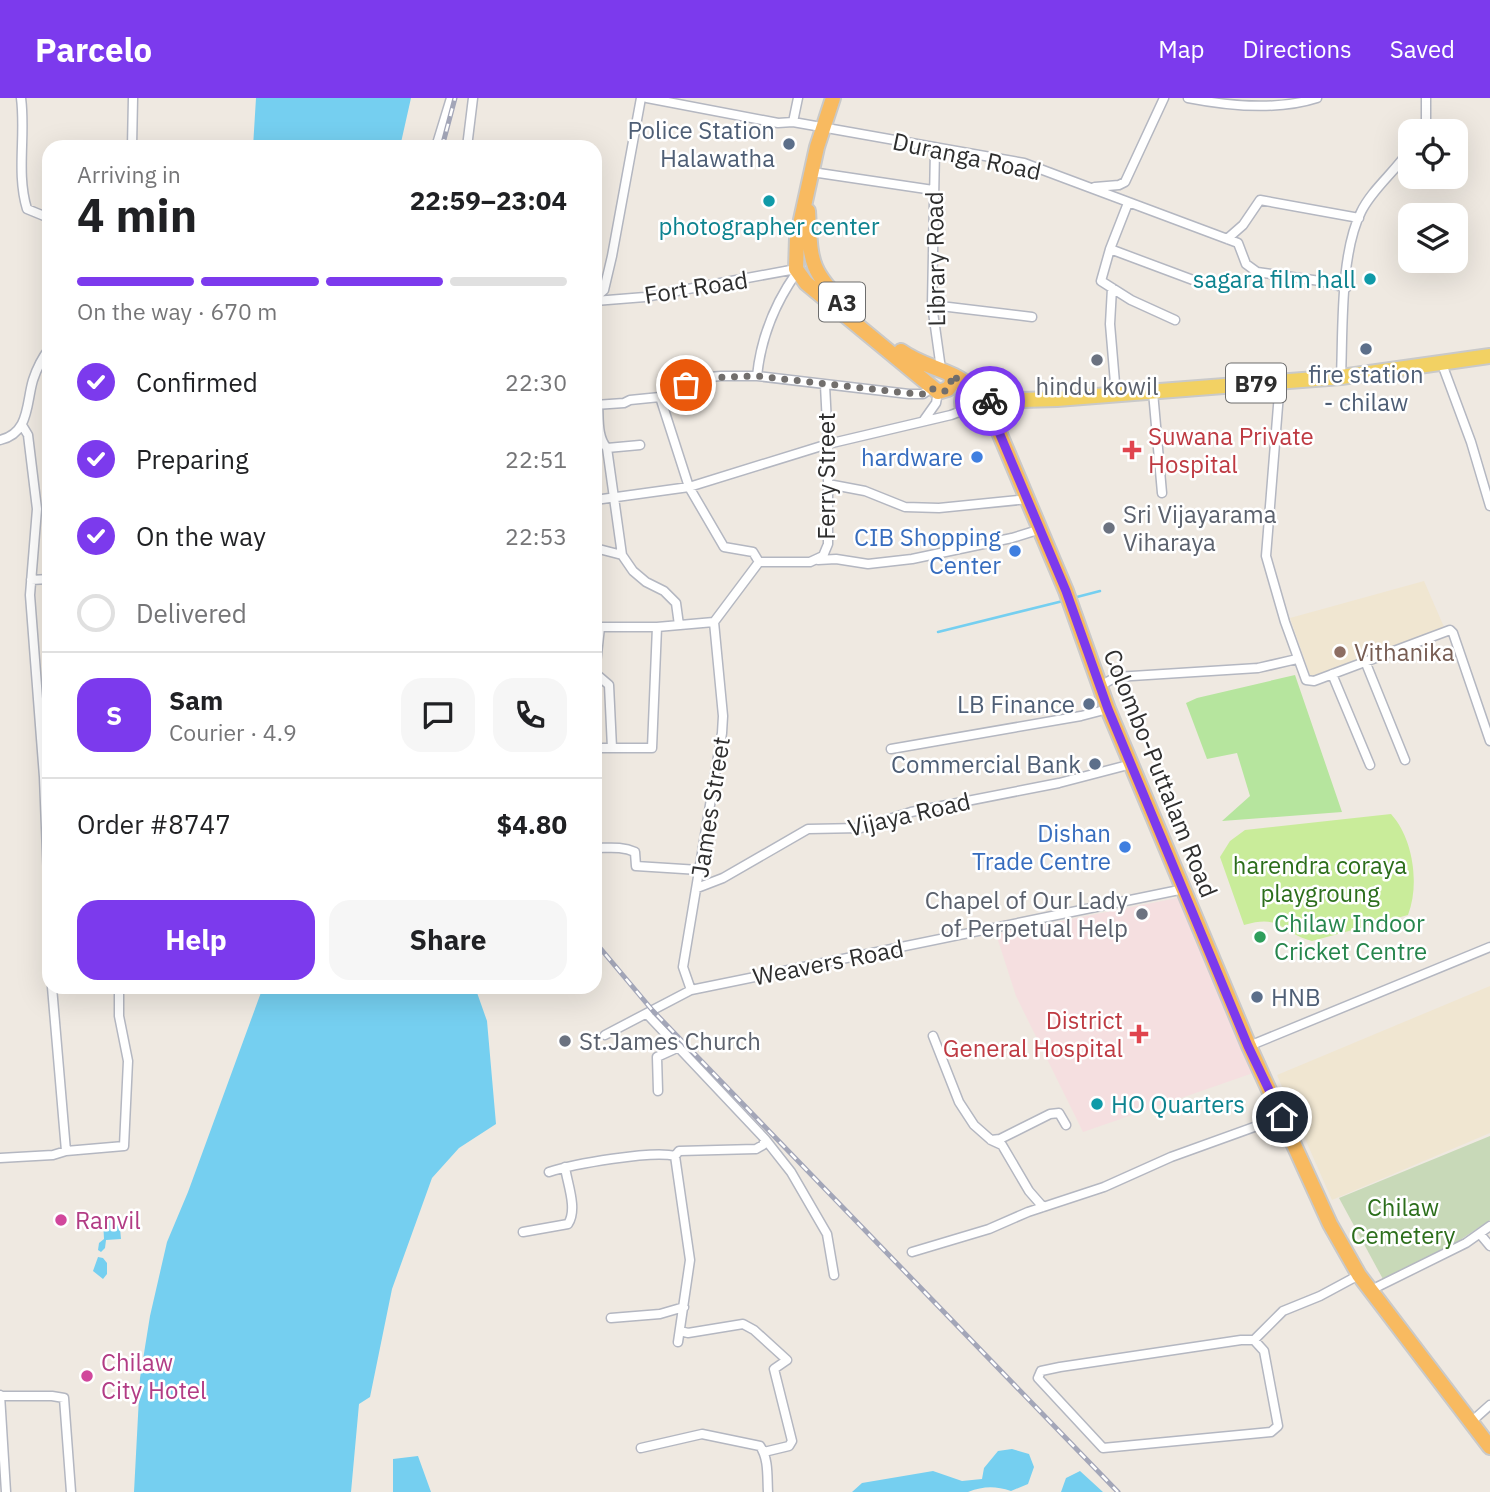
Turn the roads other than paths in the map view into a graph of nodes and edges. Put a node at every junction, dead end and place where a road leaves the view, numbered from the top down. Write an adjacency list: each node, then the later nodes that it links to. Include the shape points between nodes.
1 (21, 98): 26 (street, via 21,190 27,209)
2 (133, 98): 16 (street)
3 (452, 98): 17 (street)
4 (473, 98): 18 (street)
5 (641, 98): 35 (street)
6 (647, 98): 14 (street, Duranga Road)
7 (798, 98): 14 (street)
8 (833, 98): 15 (highway, A3)
9 (1164, 98): 22 (street, via 1125,182)
10 (1188, 98): 11 (street, via 1257,105)
11 (1317, 98)
12 (1426, 98): 13 (street)
13 (1426, 119)
14 (793, 122): 15 (street, Duranga Road)
15 (822, 127): 19 (street, Duranga Road); 21 (highway, A3)
16 (132, 140)
17 (438, 140)
18 (468, 140)
19 (935, 149): 22 (street, Duranga Road, via 1024,163); 23 (street, Library Road)
20 (1398, 164): 27 (street)
21 (812, 172): 23 (street); 24 (highway, A3)
22 (1088, 187): 25 (street, Duranga Road)
23 (933, 190): 37 (street, Library Road)
24 (808, 196): 30 (highway, A3); 31 (highway, A3, via 797,238)
25 (1128, 203): 28 (street, Duranga Road); 29 (street)
26 (42, 215)
27 (1359, 218): 28 (street, via 1260,200); 34 (street)
28 (1227, 239): 34 (street, via 1238,243 1246,264 1257,272)
29 (1110, 249): 32 (street); 33 (street, via 1101,281)
30 (812, 264): 31 (highway, A3, via 808,275 802,276); 43 (highway, A3, via 830,290 876,333 908,356)
31 (796, 269): 36 (street, Fort Road, via 645,296); 44 (street, Fort Road, via 774,310); 49 (highway, A3, via 831,305)
32 (1201, 283)
33 (1112, 288): 39 (street); 51 (street)
34 (1346, 288): 45 (street)
35 (602, 292)
36 (602, 299)
37 (932, 305): 38 (street); 43 (street, Library Road)
38 (1032, 317)
39 (1175, 320)
40 (1490, 356): 42 (main road, B79)
41 (42, 360): 57 (street)
42 (1442, 364): 45 (main road, B79); 68 (street)
43 (943, 372): 48 (highway, A3); 49 (highway, via 930,377)
44 (757, 376): 47 (street); 52 (street, via 698,378)
45 (1341, 377): 46 (main road, B79)
46 (1280, 381): 50 (main road, B79); 80 (street, via 1266,556)
47 (825, 385): 49 (street, via 916,394); 59 (street, Ferry Street)
48 (978, 389): 53 (main road, B79); 55 (highway, Colombo-Puttalam Road, via 990,399); 55 (highway, via 962,397)
49 (934, 390): 56 (street, via 936,403)
50 (1153, 392): 51 (main road, B79); 64 (street)
51 (1116, 395): 53 (main road, B79)
52 (660, 397): 54 (street); 63 (street)
53 (1021, 400): 55 (main road, B79)
54 (602, 404)
55 (979, 411): 56 (street); 67 (highway, Colombo-Puttalam Road, via 993,418)
56 (924, 420): 59 (street)
57 (22, 425): 58 (street); 75 (street, via 28,435 37,509)
58 (0, 440)
59 (828, 444): 62 (street, Ferry Street); 63 (street)
60 (602, 445): 61 (street); 65 (street)
61 (639, 445)
62 (828, 484): 67 (street, via 865,491 905,507); 72 (street, Ferry Street, via 828,544)
63 (689, 486): 65 (street); 73 (street, via 724,547 753,552)
64 (1162, 493)
65 (616, 498): 66 (street); 71 (street)
66 (602, 499)
67 (1029, 499): 69 (highway, Colombo-Puttalam Road)
68 (1490, 506)
69 (1041, 529): 72 (street, via 912,559 868,564); 84 (highway, Colombo-Puttalam Road)
70 (602, 550): 71 (street)
71 (622, 555): 77 (street, via 633,571 676,603)
72 (818, 560): 73 (street, Ferry Street)
73 (759, 562): 76 (street)
74 (42, 579): 75 (street)
75 (31, 580): 85 (street)
76 (714, 622): 77 (street); 96 (street, James Street, via 723,724)
77 (679, 625): 79 (street)
78 (602, 627): 79 (street)
79 (657, 627): 90 (street, via 652,748)
80 (1297, 659): 82 (street, via 1306,680); 84 (street, via 1258,668 1116,677)
81 (1365, 661): 82 (street); 88 (street, via 1450,630); 92 (street)
82 (1332, 674): 94 (street)
83 (602, 679): 90 (street, via 609,685)
84 (1100, 686): 86 (highway, Colombo-Puttalam Road)
85 (39, 707): 87 (street)
86 (1108, 709): 91 (street); 93 (highway, Colombo-Puttalam Road)
87 (42, 733)
88 (1490, 741)
89 (602, 748): 90 (street)
90 (612, 748)
91 (891, 749)
92 (1405, 760)
93 (1132, 764): 97 (street, Vijaya Road, via 911,812 861,828 808,829); 98 (highway, Colombo-Puttalam Road)
94 (1370, 765)
95 (602, 848): 96 (street, via 635,852 636,866)
96 (699, 870): 97 (street, James Street)
97 (698, 888): 100 (street, James Street, via 683,967)
98 (1184, 890): 100 (street, Weavers Road); 106 (highway, Colombo-Puttalam Road)
99 (1490, 947): 106 (street)
100 (691, 990): 103 (street, Weavers Road)
101 (53, 994): 113 (street)
102 (119, 994): 113 (street, via 128,1061 124,1146)
103 (647, 1014): 104 (street, Weavers Road); 107 (street)
104 (605, 1035)
105 (933, 1036): 112 (street, via 959,1102 974,1125)
106 (1248, 1046): 109 (highway, Colombo-Puttalam Road)
107 (679, 1047): 108 (street, via 657,1057); 111 (street)
108 (658, 1091)
109 (1282, 1117): 118 (street); 125 (highway, Colombo-Puttalam Road, via 1330,1224)
110 (1066, 1125): 112 (street, via 1059,1113 1050,1114)
111 (765, 1139): 114 (street, via 757,1149 679,1151); 124 (street, via 791,1172 827,1234)
112 (992, 1140): 118 (street, via 1002,1145)
113 (66, 1151): 115 (street)
114 (675, 1156): 116 (street, via 666,1153); 127 (street, via 690,1260)
115 (0, 1158)
116 (565, 1167): 117 (street); 120 (street, via 572,1218 568,1224)
117 (549, 1172)
118 (1043, 1207): 123 (street)
119 (1490, 1226): 121 (street)
120 (523, 1232)
121 (1480, 1234): 122 (street); 126 (street)
122 (1490, 1246)
123 (912, 1252)
124 (834, 1275)
125 (1359, 1275): 126 (highway, Colombo-Puttalam Road); 130 (street, via 1283,1311)
126 (1371, 1290): 134 (highway, Colombo-Puttalam Road)
127 (684, 1307): 128 (street); 129 (street)
128 (611, 1318)
129 (680, 1331): 131 (street); 137 (street, via 743,1324 787,1360 774,1369 792,1441 789,1446)
130 (1254, 1340): 130 (street, via 1264,1351 1278,1426 1271,1432 1103,1448 1038,1378 1041,1371 1060,1367)
131 (678, 1342)
132 (0, 1396): 138 (street); 139 (street, via 64,1398)
133 (1490, 1405): 134 (street)
134 (1471, 1422): 135 (highway, Colombo-Puttalam Road)
135 (1490, 1447)
136 (641, 1448): 137 (street, via 702,1434 760,1446)
137 (764, 1452): 140 (street)
138 (6, 1492)
139 (71, 1492)
140 (768, 1492)

